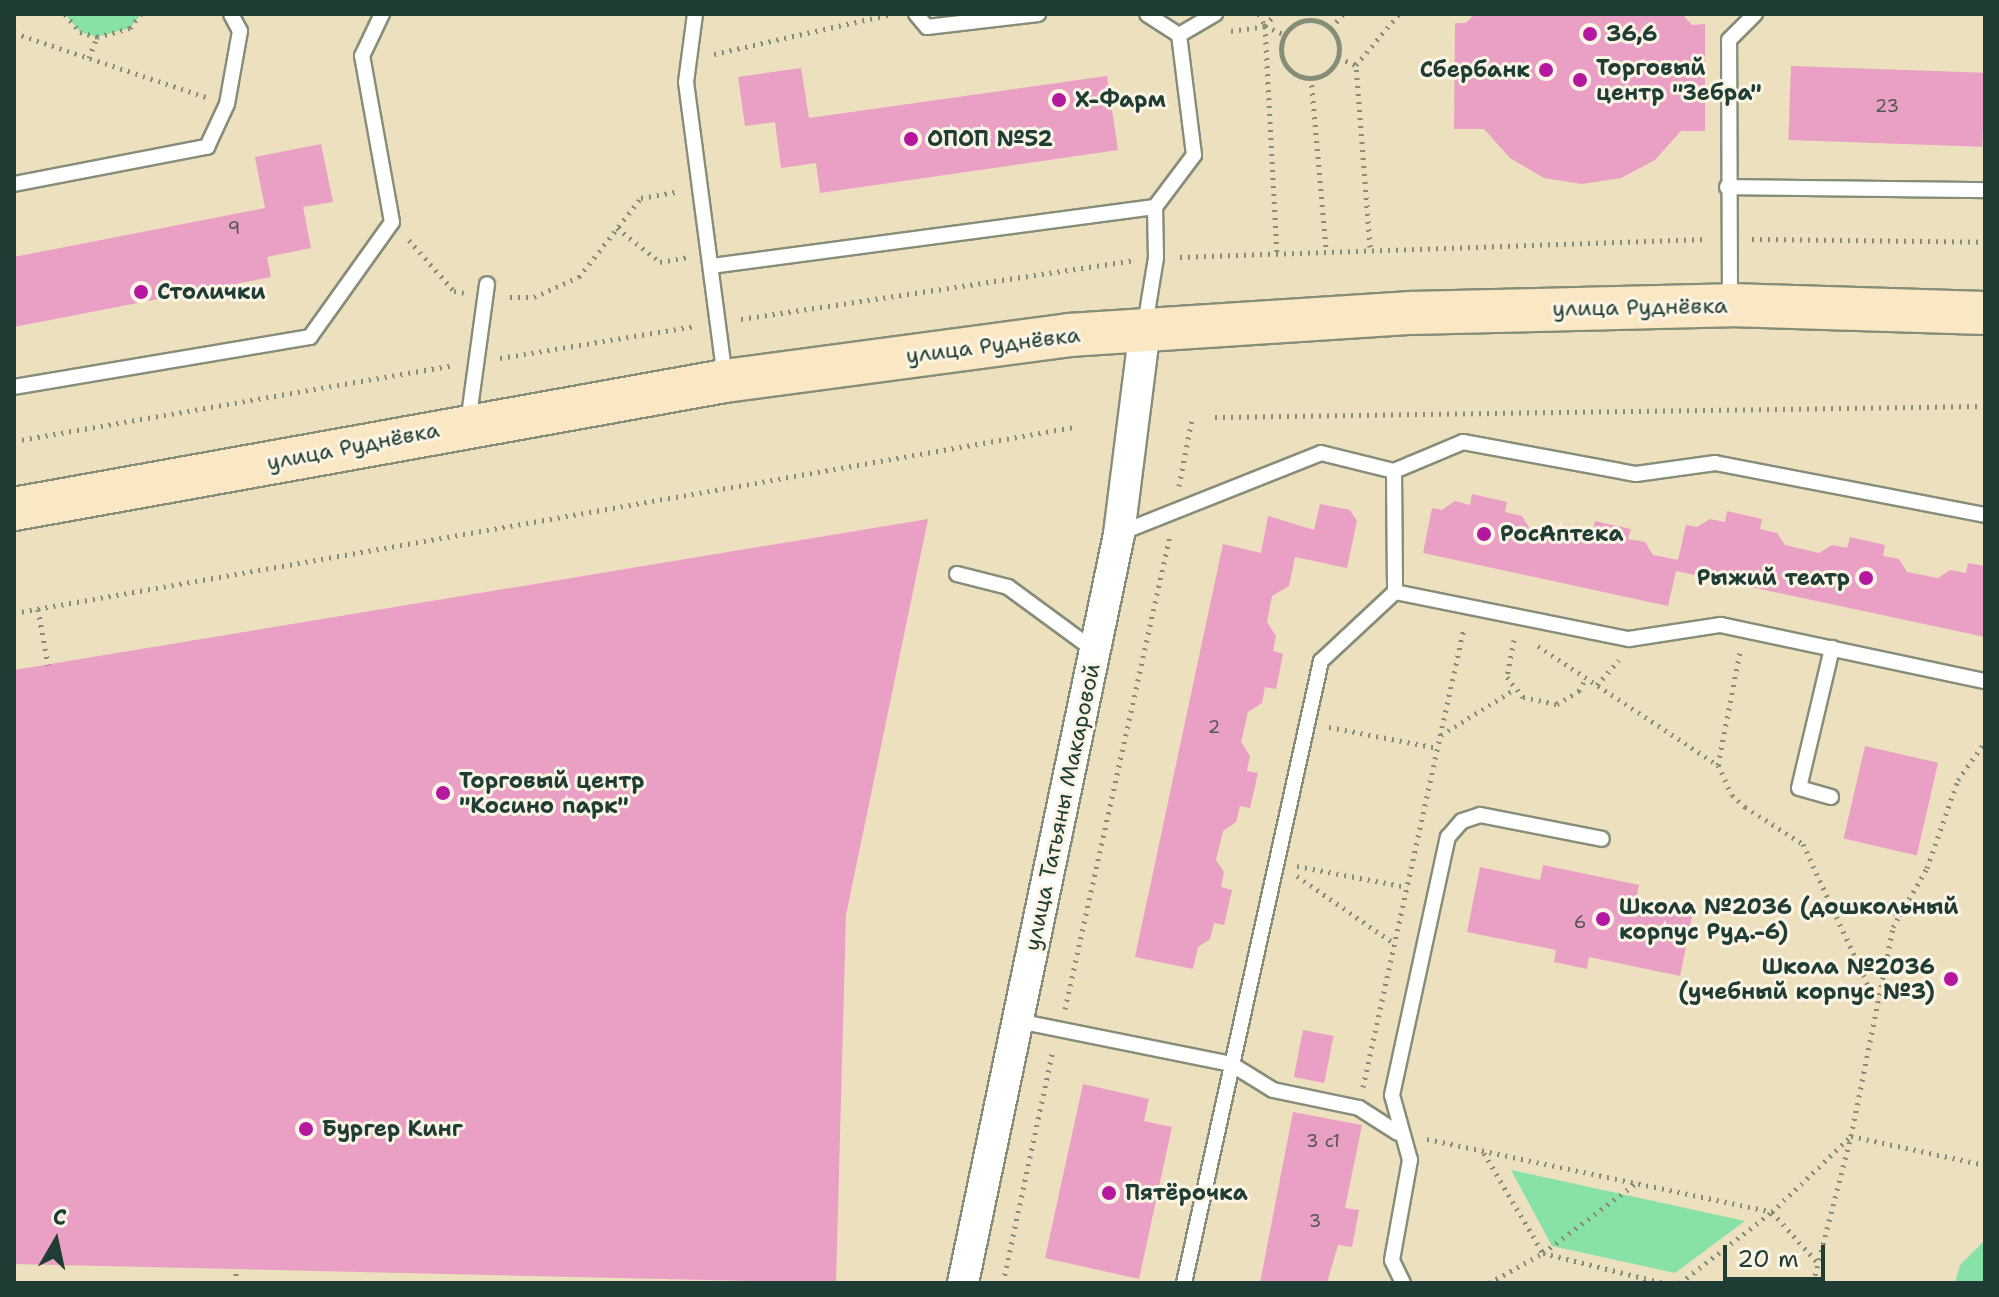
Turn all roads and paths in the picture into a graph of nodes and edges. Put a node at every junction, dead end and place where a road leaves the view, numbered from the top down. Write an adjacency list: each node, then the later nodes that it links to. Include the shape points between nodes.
1 (65, 14): 21 (path, via 80,32)
2 (141, 14): 21 (path, via 130,28)
3 (231, 14): 28 (lane, via 240,31)
4 (382, 14): 34 (lane, via 362,56)
5 (695, 14): 25 (lane)
6 (892, 14): 25 (path)
7 (916, 14): 8 (lane, via 927,27)
8 (1038, 14)
9 (1147, 14): 19 (lane)
10 (1215, 14): 19 (lane)
11 (1259, 14): 16 (path)
12 (1275, 14): 16 (path)
13 (1343, 14): 17 (path)
14 (1399, 14): 26 (path)
15 (1755, 14): 31 (lane, via 1729,40)
16 (1265, 26): 20 (path); 38 (path)
17 (1331, 28): 20 (path, via 1304,20); 23 (path)
18 (17, 34): 22 (path); 24 (path)
19 (1179, 35): 33 (lane, via 1194,155)
20 (1285, 35): 27 (path, via 1287,65)
21 (97, 37): 24 (path)
22 (14, 40)
23 (1338, 57): 26 (path); 27 (path, via 1328,71)
24 (89, 58): 28 (path)
25 (689, 60): 30 (lane, via 686,82)
26 (1356, 65): 36 (path)
27 (1311, 77): 37 (path)
28 (227, 104): 29 (lane, via 207,147)
29 (14, 184)
30 (701, 187): 35 (path, via 641,198); 39 (lane)
31 (1727, 187): 32 (lane); 41 (lane)
32 (1985, 190)
33 (1155, 207): 39 (lane); 43 (lane, via 1156,258)
34 (392, 222): 40 (path, via 454,291); 45 (lane, via 310,337)
35 (617, 228): 39 (path, via 660,262); 40 (path, via 579,277 534,297)
36 (1370, 247)
37 (1326, 248)
38 (1277, 252)
39 (711, 259): 44 (lane)
40 (486, 291): 49 (lane)
41 (1730, 305): 42 (street, улица Руднёвка); 43 (street, улица Руднёвка, via 1420,312)
42 (1985, 313)
43 (1145, 328): 44 (street, улица Руднёвка); 55 (street, улица Татьяны Макаровой)
44 (725, 381): 49 (street, улица Руднёвка)
45 (14, 387)
46 (1985, 406): 47 (path)
47 (1215, 417)
48 (1192, 419): 53 (path)
49 (468, 423): 52 (street, улица Руднёвка)
50 (1074, 427): 59 (path)
51 (1394, 471): 53 (lane, via 1321,453); 54 (lane, via 1463,442 1636,474 1715,463); 57 (lane)
52 (14, 509)
53 (1174, 512): 55 (lane); 84 (path, via 1074,983)
54 (1985, 515)
55 (1119, 534): 65 (street, улица Татьяны Макаровой)
56 (957, 574): 65 (lane, via 1008,587)
57 (1395, 592): 58 (lane); 70 (lane, via 1321,661)
58 (1468, 607): 60 (lane); 71 (path)
59 (38, 609): 61 (path); 66 (path)
60 (1484, 610): 62 (lane, via 1629,639 1721,625); 63 (path)
61 (14, 613)
62 (1744, 630): 64 (lane); 74 (path)
63 (1518, 632): 67 (path); 69 (path, via 1507,677)
64 (1832, 648): 68 (lane); 75 (lane, via 1799,788)
65 (1095, 651): 83 (street, улица Татьяны Макаровой)
66 (48, 665)
67 (1586, 678): 69 (path, via 1579,691 1557,704 1523,697); 74 (path)
68 (1985, 681)
69 (1515, 689): 71 (path)
70 (1307, 723): 73 (path); 77 (lane)
71 (1440, 735): 73 (path)
72 (1985, 742): 80 (path, via 1958,780 1927,868)
73 (1438, 748): 78 (path)
74 (1718, 765): 79 (path, via 1732,795 1803,844)
75 (1831, 797)
76 (1602, 839): 87 (lane, via 1480,815 1462,821 1448,837 1392,1095)
77 (1276, 862): 78 (path); 81 (path); 85 (lane)
78 (1407, 887): 81 (path)
79 (1829, 901): 80 (path); 82 (path)
80 (1902, 914): 82 (path, via 1893,927)
81 (1395, 944): 86 (path)
82 (1876, 1003): 88 (path)
83 (1018, 1021): 84 (lane); 97 (street, улица Татьяны Макаровой)
84 (1059, 1029): 85 (lane); 98 (path)
85 (1231, 1064): 86 (lane, via 1273,1090); 99 (lane)
86 (1359, 1108): 87 (lane)
87 (1398, 1133): 89 (path); 100 (lane, via 1410,1160 1392,1260)
88 (1851, 1136): 90 (path); 92 (path); 94 (path)
89 (1483, 1152): 91 (path); 93 (path)
90 (1985, 1165)
91 (1636, 1184): 92 (path); 93 (path)
92 (1772, 1212): 94 (path); 103 (path)
93 (1543, 1253): 101 (path); 102 (path)
94 (1818, 1263): 104 (path)
95 (236, 1269): 96 (path)
96 (236, 1283)
97 (963, 1283)
98 (1003, 1283)
99 (1184, 1283)
100 (1403, 1283)
101 (1489, 1283)
102 (1663, 1283)
103 (1680, 1283)
104 (1813, 1283)

